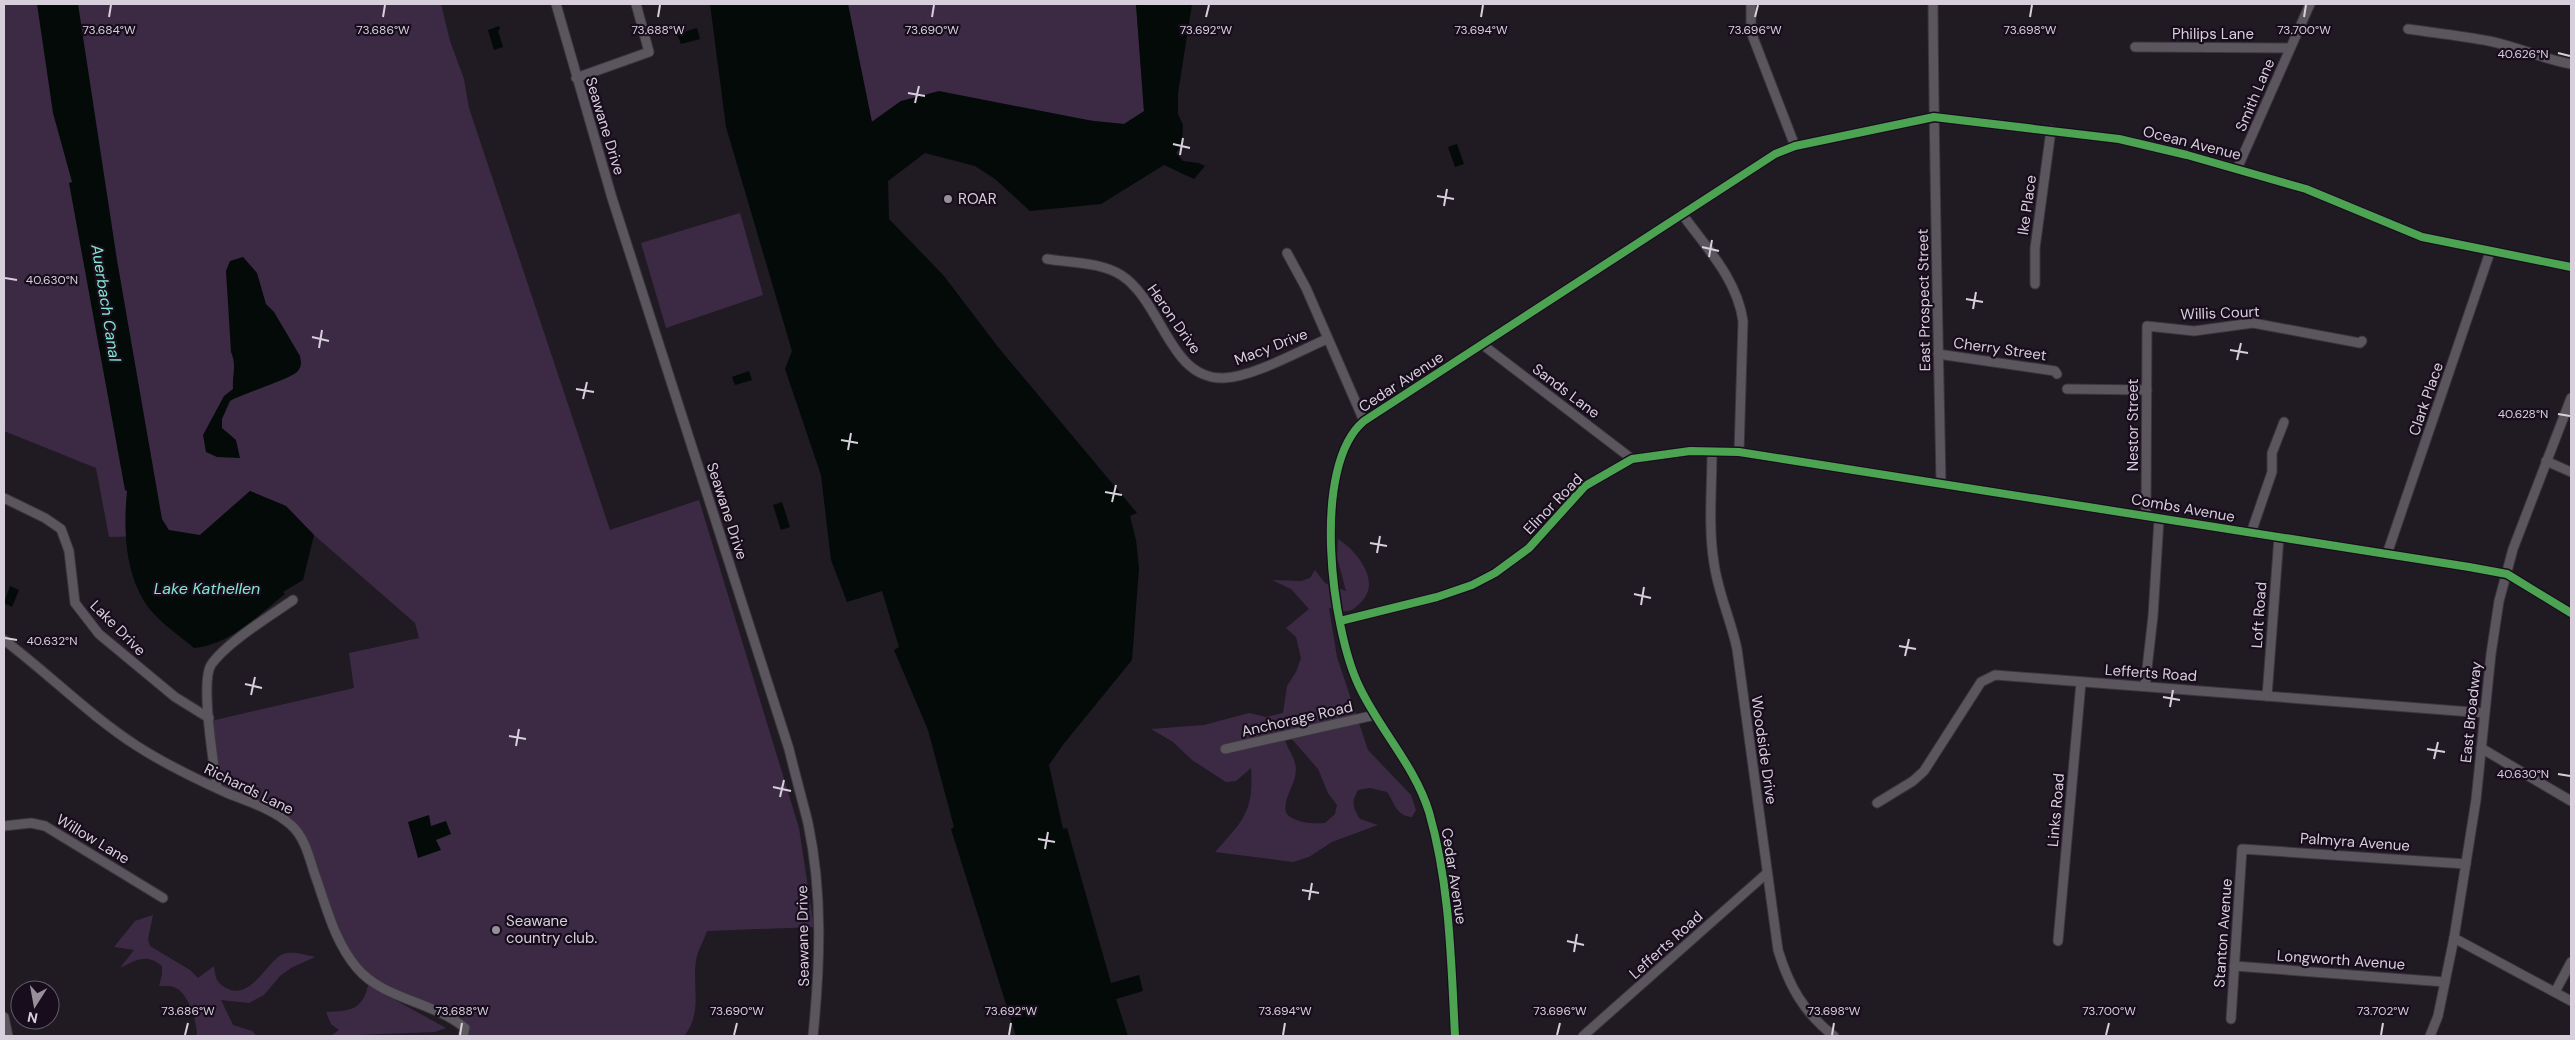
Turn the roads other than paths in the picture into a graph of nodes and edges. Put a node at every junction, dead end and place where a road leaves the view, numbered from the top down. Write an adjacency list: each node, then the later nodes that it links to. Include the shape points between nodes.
1 (556, 4): 10 (street, Seawane Drive)
2 (636, 4): 10 (street, via 649,52)
3 (1751, 4): 13 (street, via 1751,32)
4 (1933, 4): 11 (street, East Prospect Street)
5 (2310, 4): 8 (street, Smith Lane)
6 (2408, 29): 9 (street, via 2489,41 2546,60)
7 (2135, 47): 8 (street, Philips Lane)
8 (2290, 48): 14 (street, Smith Lane)
9 (2571, 64)
10 (576, 78): 78 (street, Seawane Drive, via 788,749 808,824 818,913 819,959)
11 (1934, 117): 12 (street, Ocean Avenue); 13 (street, Ocean Avenue); 25 (street, East Prospect Street)
12 (2051, 130): 14 (street, Ocean Avenue, via 2119,139); 20 (street, Ike Place, via 2035,248)
13 (1795, 146): 15 (street, Cedar Avenue, via 1775,154)
14 (2238, 169): 16 (street, Ocean Avenue, via 2306,189 2422,237)
15 (1682, 214): 24 (street, Cedar Avenue); 34 (street, via 1728,278 1741,306)
16 (2490, 252): 19 (street, Ocean Avenue); 45 (street, Clark Place)
17 (1287, 253): 22 (street, Macy Drive)
18 (1047, 259): 26 (street, Heron Drive, via 1097,266 1131,283 1153,309 1182,359)
19 (2571, 267)
20 (2035, 284)
21 (2147, 336): 23 (street, Willis Court, via 2147,326 2194,331 2253,323); 29 (street, Nestor Street)
22 (1327, 339): 26 (street, Macy Drive, via 1244,375 1224,378); 31 (street, Macy Drive)
23 (2362, 341)
24 (1483, 345): 31 (street, Cedar Avenue); 35 (street, Sands Lane)
25 (1938, 354): 27 (street, Cherry Street, via 2055,371); 39 (street, East Prospect Street)
26 (1195, 369)
27 (2057, 374)
28 (2067, 389): 29 (street)
29 (2146, 390): 41 (street, Nestor Street)
30 (2571, 398): 36 (street, East Broadway)
31 (1364, 421): 49 (street, Cedar Avenue, via 1344,454 1333,499 1331,562)
32 (2284, 422): 43 (street, via 2272,453 2272,472)
33 (1712, 451): 34 (street, Elinor Road); 35 (street, Elinor Road, via 1675,452); 65 (street, Woodside Drive, via 1713,562 1736,647)
34 (1739, 452): 37 (street, Elinor Road)
35 (1632, 459): 49 (street, Elinor Road, via 1585,486 1529,548 1495,573 1437,597)
36 (2546, 461): 38 (street); 46 (street, East Broadway)
37 (1854, 470): 39 (street, Combs Avenue)
38 (2571, 472)
39 (1941, 484): 41 (street, Combs Avenue)
40 (4, 498): 56 (street, Lake Drive, via 46,518 60,529 69,551 76,603 99,634 175,697)
41 (2146, 514): 42 (street, Combs Avenue)
42 (2159, 519): 43 (street, Combs Avenue); 52 (street)
43 (2250, 533): 44 (street, Combs Avenue)
44 (2279, 537): 45 (street, Combs Avenue); 53 (street, Loft Road)
45 (2387, 554): 46 (street, Combs Avenue)
46 (2507, 574): 48 (street); 54 (street, East Broadway, via 2493,632)
47 (293, 600): 56 (street, via 233,644 212,665 207,686)
48 (2571, 613)
49 (1340, 621): 55 (street, Cedar Avenue, via 1358,684)
50 (4, 640): 59 (street, Richards Lane, via 102,722 137,746)
51 (2081, 682): 52 (street, Lefferts Road); 61 (street, Lefferts Road, via 1986,677 1924,771); 68 (street, Links Road)
52 (2145, 686): 53 (street, Lefferts Road)
53 (2266, 696): 54 (street, Lefferts Road)
54 (2484, 713): 57 (street, East Broadway)
55 (1375, 715): 58 (street, Anchorage Road); 79 (street, Cedar Avenue, via 1417,783 1438,846 1450,930)
56 (209, 718): 59 (street)
57 (2481, 748): 60 (street); 64 (street, East Broadway)
58 (1226, 749)
59 (217, 788): 77 (street, Richards Lane, via 293,825 305,845 342,946 363,974 382,988 451,1016 464,1028)
60 (2571, 801)
61 (1878, 803)
62 (4, 826): 66 (street, Willow Lane, via 31,823 45,826)
63 (2242, 849): 64 (street, Palmyra Avenue); 70 (street, Stanton Avenue)
64 (2466, 864): 67 (street, East Broadway)
65 (1766, 873): 80 (street, Lefferts Road); 81 (street, Woodside Drive, via 1778,950 1786,976 1805,1009)
66 (163, 898)
67 (2454, 938): 71 (street, East Broadway); 72 (street)
68 (2058, 941)
69 (2571, 962): 72 (street)
70 (2234, 966): 71 (street, Longworth Avenue); 75 (street, Stanton Avenue)
71 (2446, 982): 82 (street, East Broadway)
72 (2555, 992): 73 (street)
73 (2571, 1001)
74 (4, 1018): 76 (street)
75 (2230, 1019)
76 (8, 1036)
77 (464, 1036)
78 (813, 1036)
79 (1455, 1036)
80 (1583, 1036)
81 (1834, 1036)
82 (2430, 1036)

